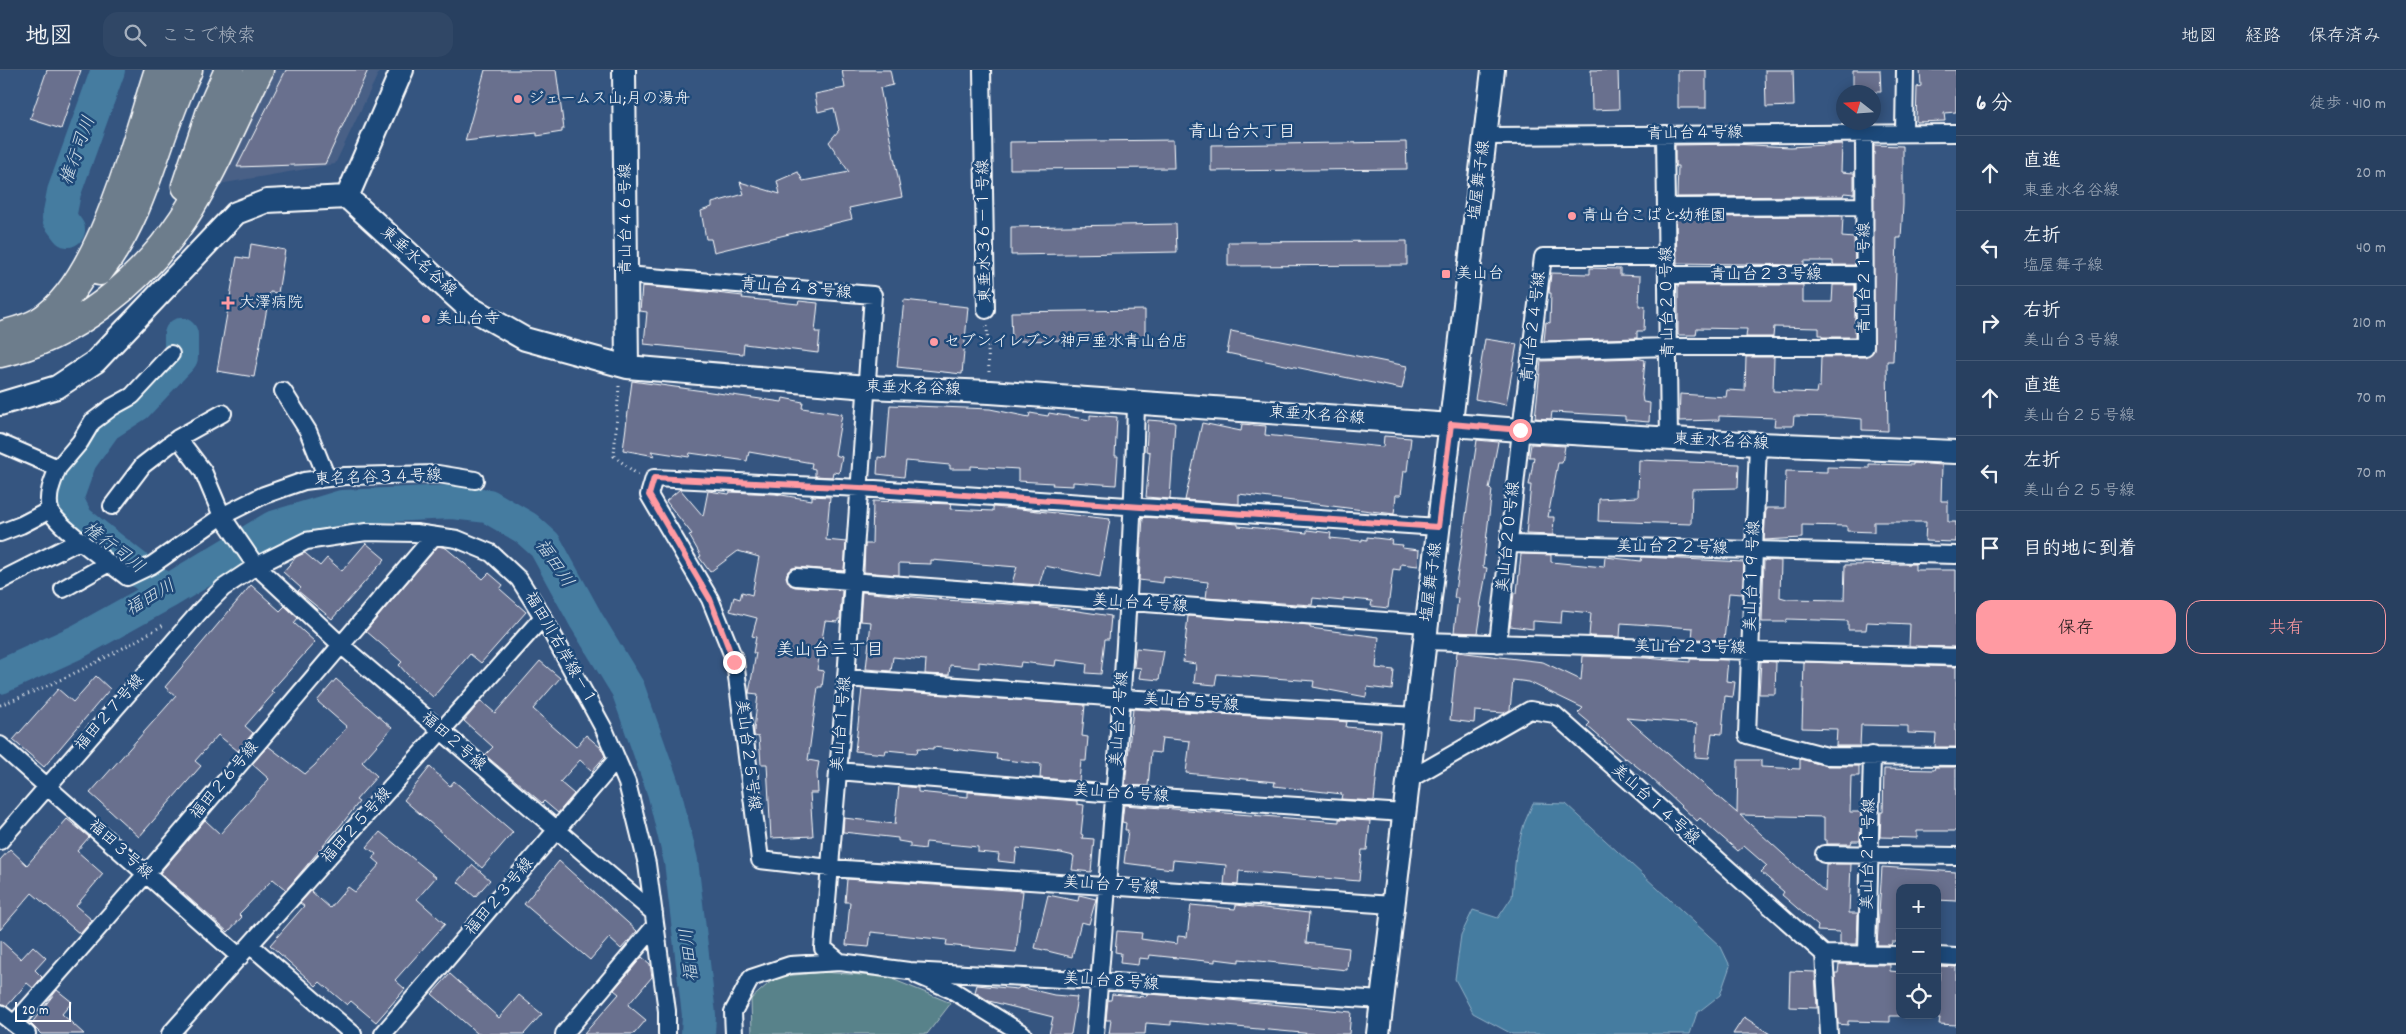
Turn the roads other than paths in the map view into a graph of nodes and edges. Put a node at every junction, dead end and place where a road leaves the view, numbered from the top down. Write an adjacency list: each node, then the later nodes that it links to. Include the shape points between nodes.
1 (159, 70): 24 (highway, via 98,246 66,298)
2 (188, 70): 24 (highway, via 147,183 110,258 90,282)
3 (229, 70): 19 (highway, via 170,226)
4 (258, 70): 19 (highway, via 183,220)
5 (402, 70): 15 (street)
6 (624, 70): 20 (street, 青山台４６号線)
7 (982, 70): 23 (street, 東垂水３６－１号線)
8 (1493, 70): 14 (street, 塩屋舞子線)
9 (1904, 70): 11 (street)
10 (1864, 132): 11 (street, 青山台４号線); 13 (street, 青山台４号線); 16 (street, 青山台２１号線)
11 (1904, 132): 12 (street, 青山台４号線)
12 (1956, 133)
13 (1666, 134): 14 (street, 青山台４号線); 17 (street, 青山台２０号線)
14 (1486, 136): 36 (street, 塩屋舞子線)
15 (347, 197): 30 (street, 東垂水名谷線, via 465,305 525,339); 33 (street, via 267,201 236,213 95,362 57,387)
16 (1864, 206): 17 (street); 22 (street, 青山台２１号線)
17 (1667, 207): 18 (street, 青山台２０号線)
18 (1667, 257): 21 (street, 青山台２０号線); 27 (street, 青山台２４号線, via 1543,258)
19 (144, 267): 28 (highway, via 79,322 34,345)
20 (626, 275): 30 (street, 青山台４６号線); 31 (street, 青山台４８号線, via 873,295)
21 (1667, 275): 22 (street, 青山台２３号線); 26 (street, 青山台２０号線)
22 (1865, 275): 26 (street, 青山台２１号線, via 1865,347)
23 (986, 310)
24 (40, 322): 25 (highway)
25 (0, 336)
26 (1668, 347): 27 (street); 39 (street, 青山台２０号線)
27 (1531, 351): 37 (street, 青山台２４号線)
28 (0, 353)
29 (171, 354): 43 (street, via 132,396 112,406 92,422)
30 (624, 366): 31 (street, 東垂水名谷線)
31 (867, 387): 34 (street, 東垂水名谷線, via 990,392); 46 (street, 美山台１号線)
32 (283, 391): 44 (street, via 308,432)
33 (0, 404)
34 (1136, 404): 36 (street, 東垂水名谷線); 48 (street, 美山台２号線)
35 (223, 413): 38 (street)
36 (1451, 424): 37 (street, 東垂水名谷線); 51 (street, 塩屋舞子線)
37 (1520, 430): 39 (street, 東垂水名谷線); 55 (street, 美山台２０号線)
38 (178, 438): 47 (street, via 143,465); 50 (street, 福田２号線, via 203,471)
39 (1669, 439): 41 (street, 東垂水名谷線)
40 (0, 443): 43 (street)
41 (1758, 444): 42 (street, 東垂水名谷線); 56 (street, 美山台１９号線)
42 (1956, 452)
43 (58, 468): 49 (street, via 51,486)
44 (327, 478): 45 (street, 東名名谷３４号線, via 438,474); 50 (street, 東名名谷３４号線, via 304,481 264,495)
45 (475, 480)
46 (860, 488): 48 (street); 62 (street, 美山台１号線); 90 (street, 美山台２５号線, via 654,478 649,495 710,599 734,662 760,860)
47 (112, 506)
48 (1134, 508): 51 (street); 65 (street, 美山台２号線)
49 (50, 510): 52 (street); 54 (street, 東名名谷３４号線)
50 (222, 516): 58 (street, 東名名谷３４号線, via 152,565 127,578); 59 (street, 福田２号線)
51 (1438, 527): 67 (street, 塩屋舞子線)
52 (0, 533)
53 (434, 536): 59 (street, 福田川右岸線－１, via 366,532 306,541); 66 (street, 福田川右岸線－１, via 457,539 491,553 520,579); 69 (street, 福田２６号線)
54 (81, 540): 58 (street, 東名名谷３４号線); 61 (street)
55 (1508, 544): 56 (street, 美山台２２号線); 68 (street, 美山台２０号線)
56 (1754, 550): 57 (street, 美山台２２号線); 70 (street, 美山台１９号線)
57 (1956, 555)
58 (109, 563): 64 (street)
59 (256, 566): 63 (street, 福田川右岸線－１); 69 (street, 福田２号線)
60 (796, 578): 62 (street, 美山台４号線)
61 (0, 580)
62 (853, 582): 65 (street, 美山台４号線); 72 (street, 美山台１号線)
63 (223, 588): 82 (street, 福田２７号線)
64 (63, 589)
65 (1128, 603): 67 (street, 美山台４号線); 73 (street, 美山台２号線)
66 (543, 617): 75 (street, 福田２５号線); 79 (street, 福田川右岸線－１)
67 (1425, 633): 68 (street, 美山台２３号線); 74 (street, 塩屋舞子線)
68 (1498, 644): 70 (street, 美山台２３号線)
69 (341, 645): 75 (street, 福田２号線); 91 (street, 福田２６号線)
70 (1751, 650): 71 (street, 美山台２３号線); 77 (street, 美山台１９号線, via 1747,736 1827,756)
71 (1956, 657)
72 (846, 678): 73 (street, 美山台５号線); 80 (street, 美山台１号線)
73 (1122, 698): 74 (street, 美山台５号線); 83 (street, 美山台２号線)
74 (1415, 716): 81 (street, 塩屋舞子線)
75 (441, 731): 85 (street, 福田２号線); 95 (street, 福田２５号線)
76 (0, 745): 82 (street, 福田３号線)
77 (1872, 755): 78 (street, 美山台１９号線); 88 (street, 美山台２１号線)
78 (1956, 757)
79 (617, 759): 85 (street, 福田２３号線); 94 (street, 福田川右岸線－１, via 627,783 644,855)
80 (838, 772): 83 (street, 美山台６号線); 90 (street, 美山台１号線)
81 (1408, 780): 84 (street, 塩屋舞子線); 96 (street, 美山台１４号線, via 1530,710 1554,714)
82 (47, 785): 86 (street, 福田２７号線); 91 (street, 福田３号線)
83 (1114, 794): 84 (street, 美山台６号線); 92 (street, 美山台２号線)
84 (1404, 813): 93 (street, 塩屋舞子線)
85 (556, 830): 94 (street, 福田２号線); 109 (street, 福田２３号線)
86 (0, 841)
87 (1824, 854): 88 (street)
88 (1869, 855): 89 (street); 97 (street, 美山台２１号線)
89 (1956, 856)
90 (830, 868): 92 (street, 美山台７号線); 101 (street, 美山台１号線, via 823,948)
91 (146, 874): 95 (street, 福田３号線); 106 (street, 福田２６号線)
92 (1107, 886): 93 (street, 美山台７号線); 103 (street, 美山台２号線)
93 (1393, 906): 104 (street, 塩屋舞子線)
94 (654, 920): 110 (street); 111 (street, 福田川右岸線－１, via 667,1011)
95 (245, 951): 107 (street, 福田２５号線); 108 (street, 福田３号線)
96 (1824, 954): 97 (street); 116 (street)
97 (1867, 954): 98 (street)
98 (1896, 955)
99 (1941, 956): 100 (street)
100 (1956, 957)
101 (840, 962): 102 (street, 美山台８号線); 112 (street, 美山台８号線, via 790,965 751,978 733,1012)
102 (908, 971): 103 (street, 美山台８号線); 113 (street, via 952,990)
103 (1100, 981): 104 (street, 美山台８号線); 114 (street, 美山台２号線)
104 (1382, 1000): 115 (street, 塩屋舞子線)
105 (0, 1013): 106 (street)
106 (20, 1029)
107 (170, 1034)
108 (353, 1034)
109 (383, 1034)
110 (564, 1034)
111 (667, 1034)
112 (734, 1034)
113 (1023, 1034)
114 (1096, 1034)
115 (1378, 1034)
116 (1829, 1034)

